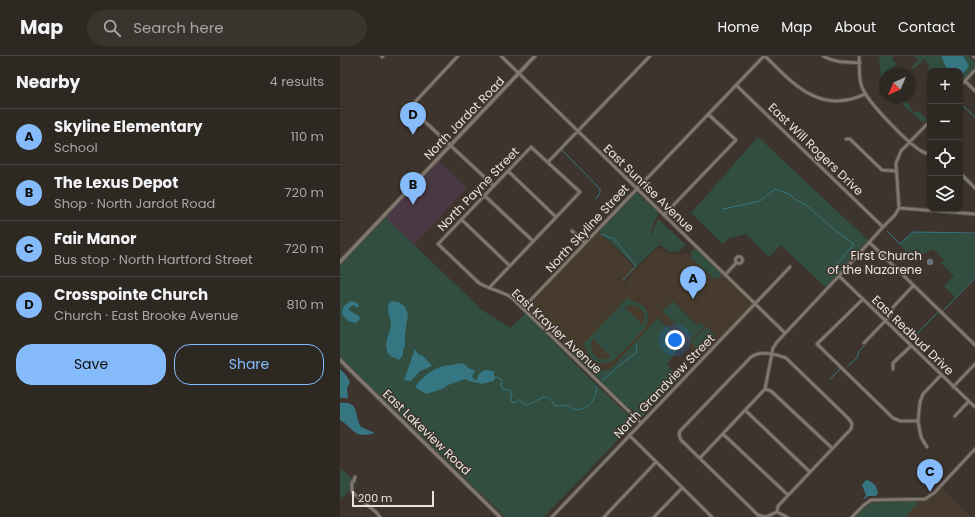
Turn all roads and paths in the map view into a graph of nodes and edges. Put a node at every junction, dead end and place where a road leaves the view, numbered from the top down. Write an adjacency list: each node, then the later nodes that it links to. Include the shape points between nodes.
1 (458, 56): 20 (street, via 413,105 421,118)
2 (501, 56): 10 (street, East Sunrise Avenue)
3 (535, 56): 10 (street, North Jardot Road)
4 (650, 56): 17 (street)
5 (765, 56): 12 (street, North Skyline Street); 14 (street, via 793,83 818,98 838,102 853,100)
6 (823, 56): 8 (street, via 840,62)
7 (859, 56): 8 (street)
8 (860, 63): 14 (street, via 861,86)
9 (975, 70): 11 (street)
10 (519, 73): 17 (street, East Sunrise Avenue); 20 (street, North Jardot Road)
11 (965, 81): 13 (street)
12 (736, 85): 15 (street, North Skyline Street); 35 (street, East Will Rogers Drive)
13 (975, 91)
14 (865, 94): 19 (street, via 873,106)
15 (708, 114): 27 (street, North Skyline Street); 32 (street, via 736,140)
16 (927, 124): 19 (street)
17 (578, 131): 22 (street); 27 (street, East Sunrise Avenue)
18 (846, 139): 24 (street, via 850,139 882,170)
19 (910, 142): 21 (street); 24 (street, via 898,156)
20 (450, 145): 26 (street); 41 (street, North Jardot Road)
21 (927, 153)
22 (548, 162): 23 (street, North Payne Street, via 531,147); 33 (street, via 580,192)
23 (508, 171): 26 (street, North Payne Street); 33 (street)
24 (896, 171): 30 (street)
25 (963, 176): 28 (street)
26 (494, 186): 29 (street, North Payne Street)
27 (637, 188): 32 (street, East Sunrise Avenue); 39 (street, North Skyline Street)
28 (975, 188)
29 (485, 196): 34 (street, North Payne Street); 37 (street)
30 (899, 208): 31 (street); 35 (street)
31 (975, 214)
32 (664, 215): 45 (street, East Sunrise Avenue)
33 (556, 217): 37 (street)
34 (462, 220): 40 (street, North Payne Street); 43 (street)
35 (882, 227): 38 (street)
36 (572, 231): 39 (street)
37 (533, 241): 43 (street)
38 (869, 242): 46 (street); 47 (street)
39 (585, 243): 51 (street, North Skyline Street)
40 (438, 244): 48 (street, East Krayler Avenue, via 479,283)
41 (340, 262)
42 (736, 263): 45 (street)
43 (510, 266): 48 (street)
44 (790, 267): 50 (street, North Grandview Street)
45 (725, 275): 50 (street, East Sunrise Avenue)
46 (839, 276): 49 (street, East Redbud Drive); 53 (street)
47 (913, 286): 52 (street, via 894,306); 55 (street)
48 (489, 288): 51 (street, East Krayler Avenue, via 505,293)
49 (863, 299): 52 (street, East Redbud Drive); 68 (street, via 817,344 893,418 900,421)
50 (755, 304): 53 (street, East Sunrise Avenue); 69 (street, North Grandview Street)
51 (523, 308): 69 (street, East Krayler Avenue)
52 (886, 321): 54 (street); 56 (street, East Redbud Drive)
53 (785, 333): 57 (street, via 773,348)
54 (864, 343)
55 (975, 345)
56 (911, 346): 60 (street, via 893,363); 61 (street, East Redbud Drive)
57 (772, 355): 63 (street); 73 (street, via 786,358 849,418 851,429); 75 (street, via 760,353 751,357 680,431 681,440)
58 (340, 360): 83 (street, East Lakeview Road)
59 (975, 364): 62 (street)
60 (893, 369)
61 (941, 375): 62 (street, East Redbud Drive); 68 (street, via 921,398)
62 (953, 387): 64 (street, East Redbud Drive)
63 (765, 389): 66 (street); 73 (street, via 771,391)
64 (969, 401): 65 (street, East Redbud Drive); 67 (street)
65 (975, 407)
66 (745, 410): 70 (street); 77 (street)
67 (955, 416)
68 (918, 421): 72 (street, via 921,437)
69 (640, 423): 71 (street, North Grandview Street)
70 (723, 434): 75 (street); 80 (street)
71 (629, 435): 76 (street); 84 (street, North Grandview Street)
72 (927, 447)
73 (832, 448): 77 (street)
74 (975, 449): 89 (street, via 930,496 871,500)
75 (700, 458): 81 (street, via 758,515 766,517)
76 (656, 462): 79 (street); 85 (street)
77 (810, 472): 80 (street)
78 (355, 477): 82 (street, via 352,492)
79 (682, 488): 86 (street); 87 (street)
80 (788, 495): 81 (street, via 778,506)
81 (777, 512): 88 (street)
82 (380, 517)
83 (500, 517)
84 (552, 517)
85 (604, 517)
86 (654, 517)
87 (712, 517)
88 (787, 517)
89 (852, 517)

